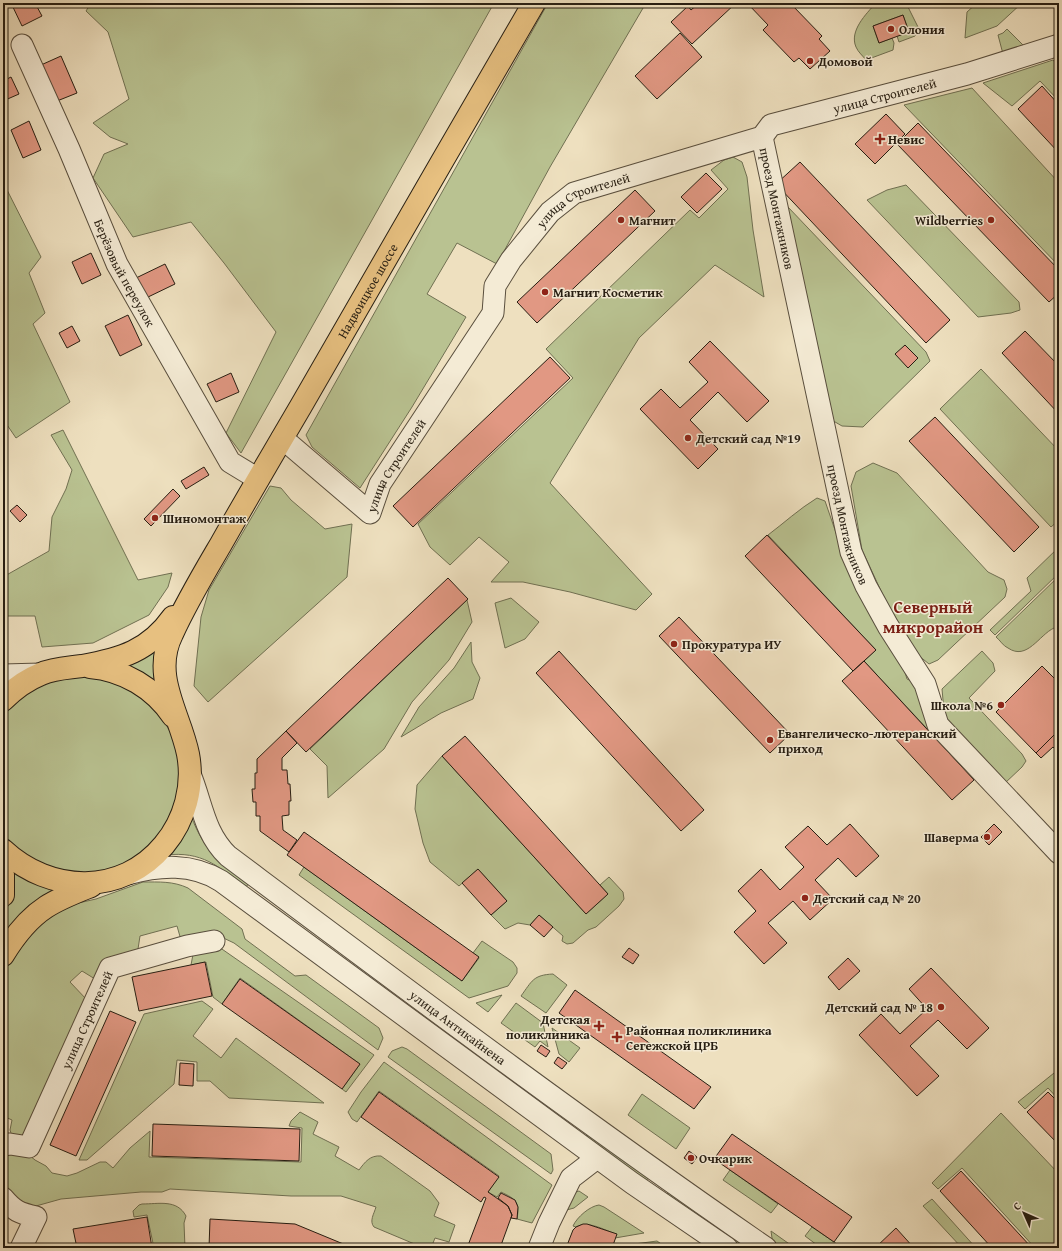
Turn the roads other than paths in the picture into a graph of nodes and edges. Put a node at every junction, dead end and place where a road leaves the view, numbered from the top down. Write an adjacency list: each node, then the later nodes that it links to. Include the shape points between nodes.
1 (534, 3): 5 (main road, Надвоицкое шоссе)
2 (1059, 45): 4 (street, улица Строителей, via 967,74 771,125)
3 (22, 46): 6 (street, Берёзовый переулок, via 117,264 230,462)
4 (762, 137): 5 (street, улица Строителей, via 574,193 550,212 495,286 493,312 380,484 370,513); 15 (street, проезд Монтажников, via 851,552 888,626 925,684 938,725)
5 (282, 438): 6 (main road, Надвоицкое шоссе)
6 (258, 478): 7 (main road, Надвоицкое шоссе)
7 (202, 577): 8 (main road, via 164,630 144,646 122,657); 12 (main road, via 170,637 166,650 165,680)
8 (81, 666): 9 (main road); 12 (main road, via 123,674 142,684 172,715)
9 (41, 674): 10 (street); 11 (main road, via 26,681)
10 (3, 675)
11 (3, 700)
12 (182, 734): 13 (main road, via 188,753)
13 (190, 774): 17 (main road, via 183,812 167,841 144,864); 21 (street, улица Антикайнена, via 213,839 228,856)
14 (3, 850): 17 (main road, via 21,866 60,882 82,884)
15 (1059, 853)
16 (3, 875): 18 (main road)
17 (106, 881): 20 (main road, via 75,892 46,907 25,926); 22 (street, улица Антикайнена, via 160,868 191,868 213,875)
18 (3, 895)
19 (214, 941): 23 (street, улица Строителей, via 110,968 29,1147)
20 (3, 955)
21 (584, 1119): 22 (street); 29 (street, улица Антикайнена)
22 (570, 1137): 24 (street, улица Антикайнена)
23 (3, 1145)
24 (597, 1158): 27 (street, via 571,1178); 28 (street, улица Антикайнена)
25 (3, 1198): 26 (street, via 12,1209 36,1217)
26 (21, 1248)
27 (539, 1248)
28 (726, 1248)
29 (766, 1248)

